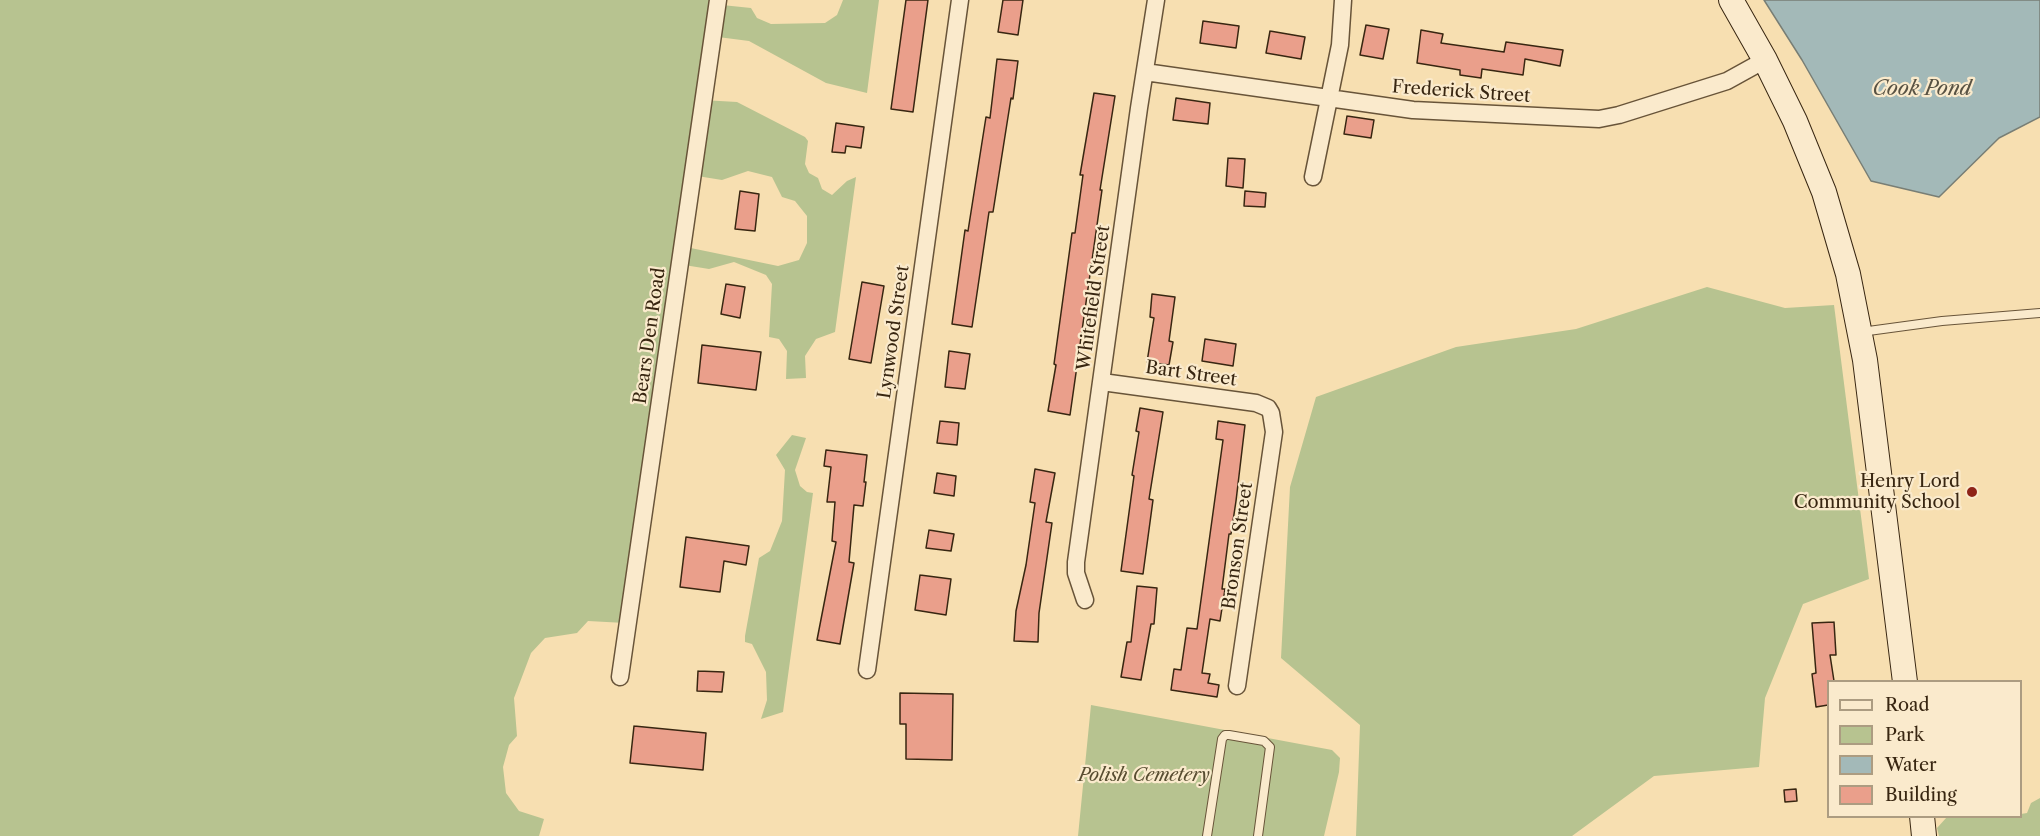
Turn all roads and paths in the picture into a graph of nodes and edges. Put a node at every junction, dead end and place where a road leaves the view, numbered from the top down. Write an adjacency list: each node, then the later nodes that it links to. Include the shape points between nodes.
1 (718, 0): 16 (street, Bears Den Road)
2 (960, 0): 15 (street, Lynwood Street)
3 (1156, 0): 7 (street, Whitefield Street)
4 (1342, 0): 8 (street, via 1340,45)
5 (1731, 0): 6 (main road)
6 (1765, 60): 8 (street, Frederick Street, via 1727,81 1610,118 1413,110); 11 (main road, via 1824,192)
7 (1145, 72): 8 (street, Frederick Street); 12 (street, Whitefield Street)
8 (1328, 98): 9 (street)
9 (1314, 177)
10 (2040, 313): 11 (lane)
11 (1860, 332): 17 (main road)
12 (1102, 382): 13 (street, Bart Street, via 1256,403); 14 (street, Whitefield Street, via 1076,562)
13 (1271, 413): 18 (street, Bronson Street, via 1274,432)
14 (1085, 600)
15 (867, 670)
16 (620, 677)
17 (1905, 680)
18 (1237, 686)
19 (1922, 818): 22 (main road)
20 (1207, 836): 21 (lane, via 1225,735 1264,741 1269,747)
21 (1258, 836)
22 (1924, 836)

